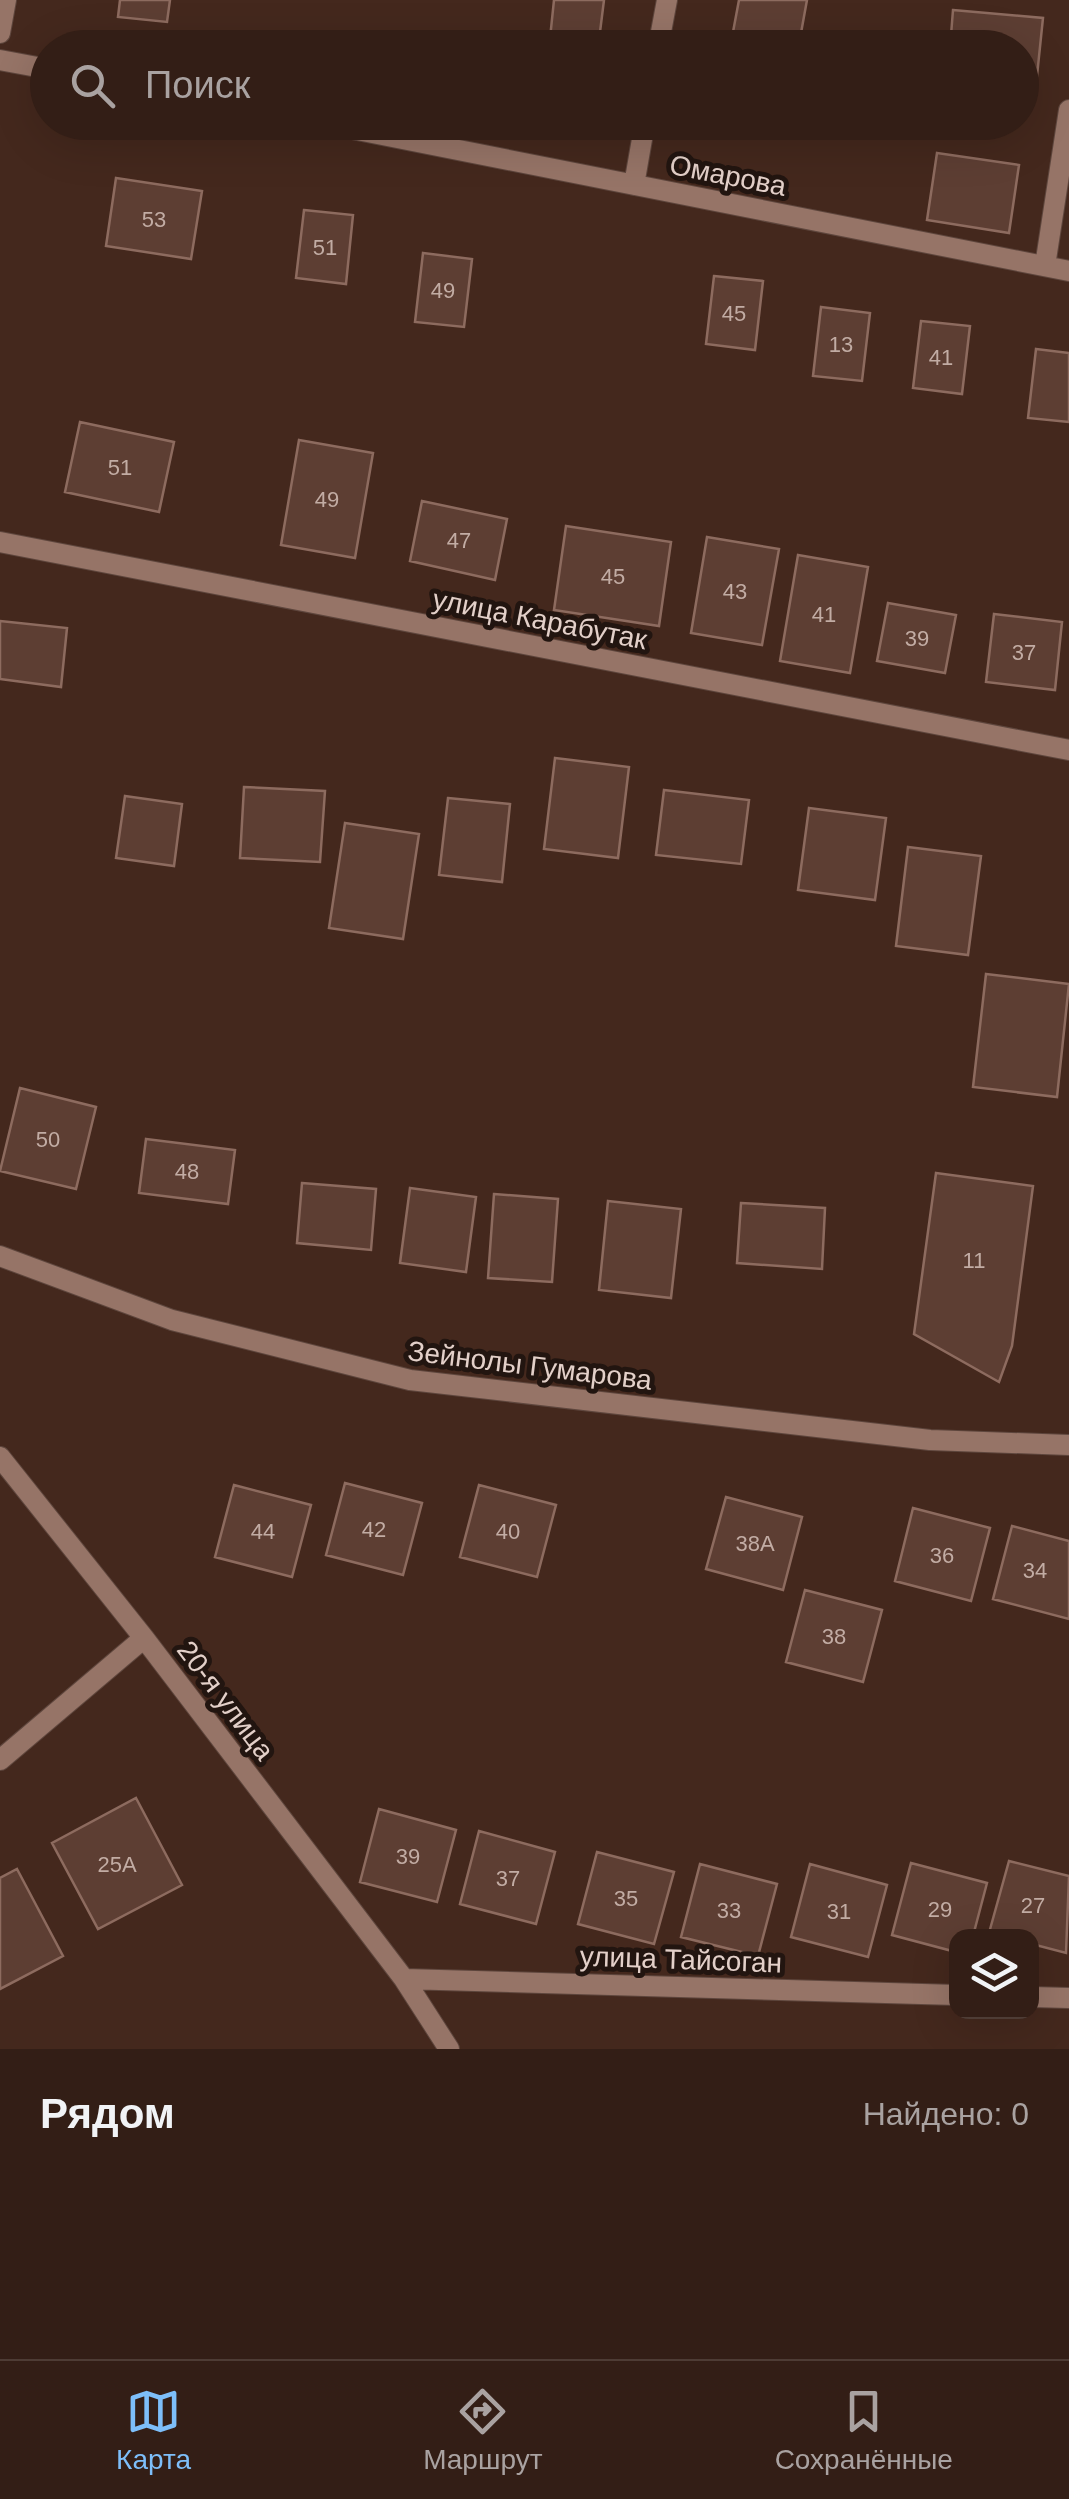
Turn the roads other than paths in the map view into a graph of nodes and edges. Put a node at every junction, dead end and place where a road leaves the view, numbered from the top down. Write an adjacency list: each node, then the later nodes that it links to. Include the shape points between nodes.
1 (6, 0): 4 (street)
2 (667, 0): 3 (street)
3 (661, 30)
4 (0, 33)
5 (0, 60): 6 (street)
6 (30, 66)
7 (1069, 110): 11 (street)
8 (408, 140): 10 (street, Омарова)
9 (642, 140): 10 (street)
10 (634, 185): 11 (street, Омарова)
11 (1044, 266): 12 (street, Омарова)
12 (1069, 271)
13 (0, 542): 14 (street, улица Карабутак)
14 (1069, 750)
15 (0, 1256): 16 (street, Зейнолы Гумарова, via 172,1320 410,1380 930,1440)
16 (1069, 1445)
17 (0, 1457): 18 (street, 20-я улица)
18 (144, 1638): 19 (street); 20 (street, 20-я улица)
19 (0, 1760)
20 (404, 1979): 21 (street, улица Тайсоган); 24 (street, 20-я улица)
21 (949, 1994)
22 (1039, 1996): 23 (street)
23 (1069, 1998)
24 (449, 2049)

